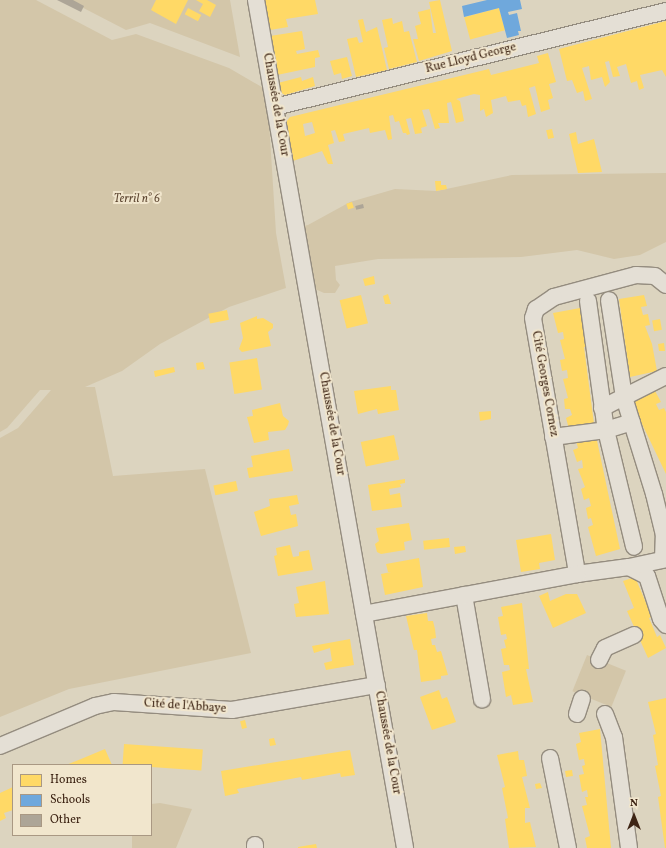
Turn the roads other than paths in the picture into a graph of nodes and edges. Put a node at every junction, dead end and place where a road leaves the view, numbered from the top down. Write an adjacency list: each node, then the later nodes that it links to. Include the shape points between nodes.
1 (256, 0): 3 (street, Chaussée de la Cour)
2 (666, 10): 3 (street, Rue Lloyd George)
3 (275, 107): 19 (street, Chaussée de la Cour)
4 (666, 285): 12 (street, Cité Georges Cornez, via 655,276 636,275 554,297 536,309 533,326)
5 (609, 300): 8 (street)
6 (588, 302): 9 (street)
7 (666, 376): 8 (street)
8 (624, 397): 9 (street); 10 (street)
9 (602, 408): 11 (street)
10 (632, 422): 11 (street); 13 (street)
11 (606, 430): 12 (street); 14 (street)
12 (553, 437): 17 (street, Cité Georges Cornez)
13 (665, 536): 15 (street)
14 (634, 547)
15 (665, 559): 16 (street)
16 (629, 567): 17 (street); 20 (street, via 648,576 661,619)
17 (577, 574): 18 (street)
18 (464, 595): 19 (street); 24 (street)
19 (364, 614): 23 (street, Chaussée de la Cour)
20 (666, 625)
21 (634, 636): 22 (street, via 605,648)
22 (599, 660)
23 (377, 685): 28 (street, Cité de l'Abbaye, via 232,710 114,702 95,706); 30 (street, Chaussée de la Cour)
24 (482, 699)
25 (582, 699): 26 (street)
26 (576, 714)
27 (604, 714): 32 (street, via 614,737 615,794 619,826)
28 (0, 746)
29 (550, 758): 31 (street)
30 (405, 848)
31 (568, 848)
32 (629, 848)

